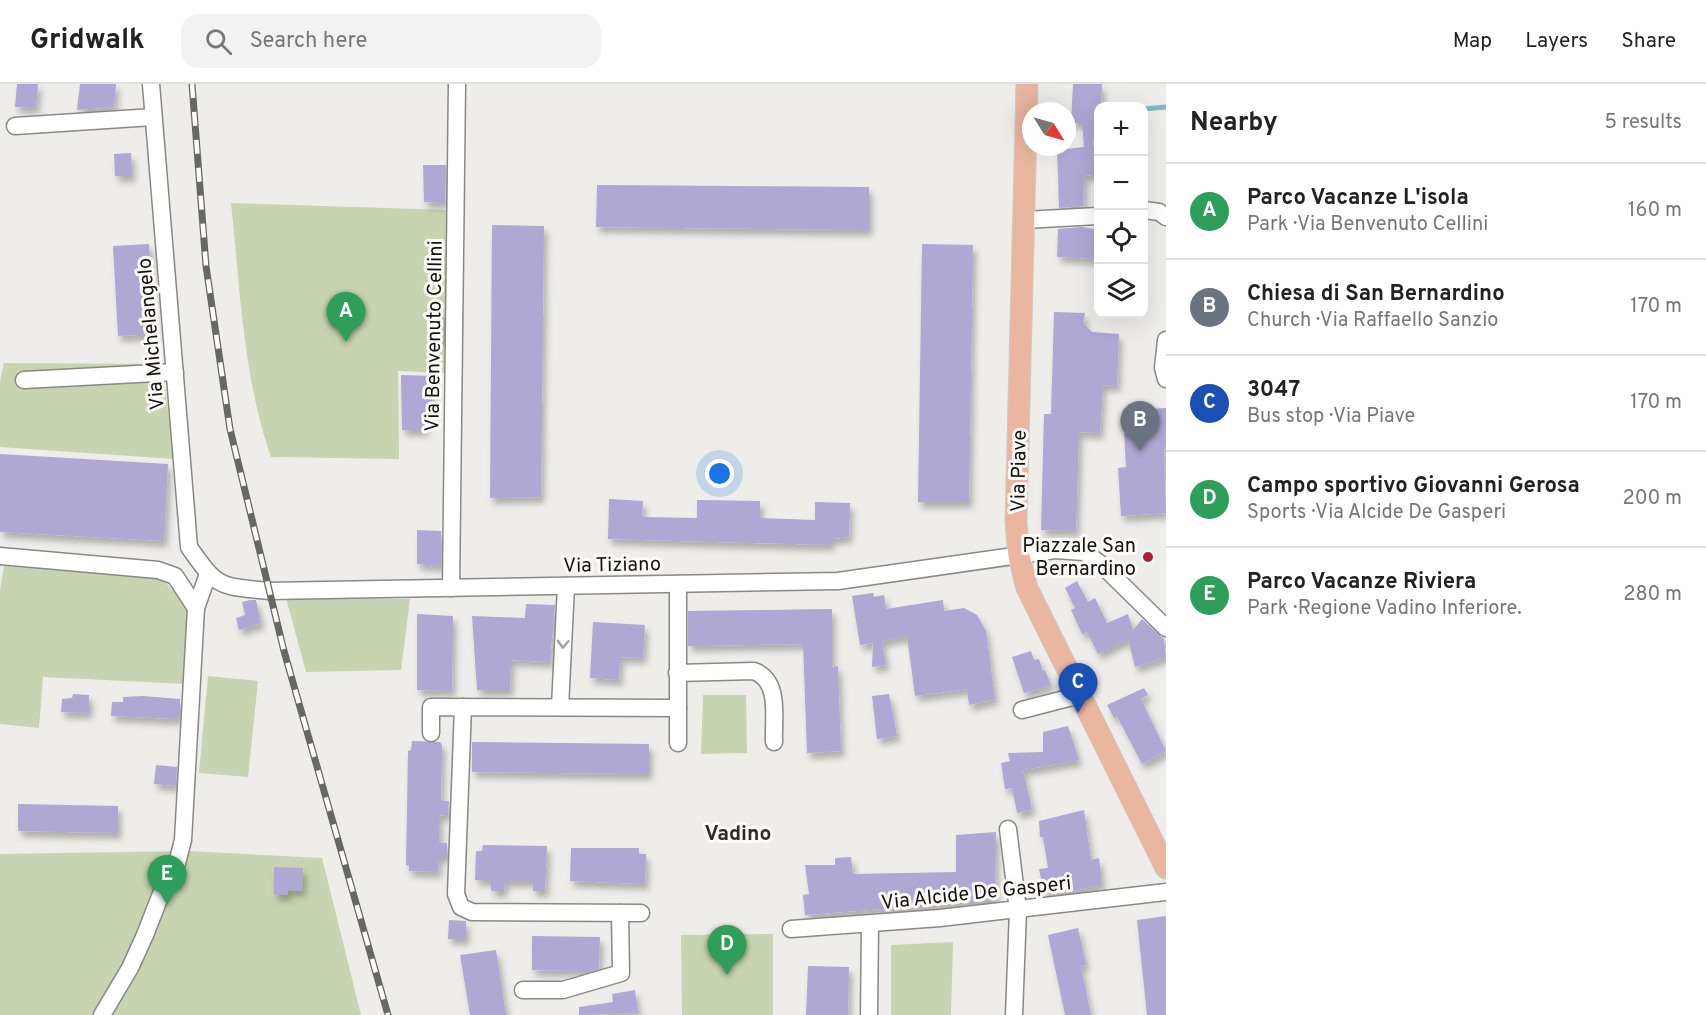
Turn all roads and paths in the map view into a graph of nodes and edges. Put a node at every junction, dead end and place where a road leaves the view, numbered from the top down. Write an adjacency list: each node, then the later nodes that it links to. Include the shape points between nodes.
1 (151, 84): 4 (street, Via Michelangelo)
2 (457, 84): 19 (street, Via Benvenuto Cellini)
3 (1027, 84): 9 (main road, Via Piave)
4 (153, 117): 5 (street); 11 (street, Via Michelangelo)
5 (15, 126)
6 (1148, 211): 8 (street)
7 (1094, 216): 9 (street)
8 (1166, 217)
9 (1024, 220): 15 (main road, Via Piave, via 1016,522)
10 (1166, 340): 12 (street)
11 (175, 372): 13 (street); 16 (street, Via Michelangelo, via 189,547)
12 (1166, 378)
13 (24, 380)
14 (0, 556): 20 (street, via 158,570 175,576)
15 (1020, 556): 17 (street, Via Tiziano, via 838,581); 21 (street, Via Tiziano, via 1055,550 1084,552); 23 (main road, Via Piave, via 1027,588)
16 (208, 574): 19 (street, Via Tiziano, via 225,586 269,591); 20 (street)
17 (678, 584): 18 (street, Via Tiziano); 22 (street)
18 (566, 586): 19 (street, Via Tiziano); 25 (street, one-way to 25)
19 (451, 588)
20 (196, 608): 40 (street, via 183,840 146,935)
21 (1166, 628)
22 (677, 673): 26 (street); 29 (street, via 754,671 765,675 772,686)
23 (1080, 694): 27 (street); 32 (main road, Via Piave)
24 (463, 707): 25 (street); 28 (street, via 431,707); 36 (street, via 456,894 461,907 472,912)
25 (560, 707): 26 (street)
26 (678, 708): 30 (street)
27 (1022, 710)
28 (431, 733)
29 (774, 742)
30 (678, 743)
31 (1008, 829): 34 (street)
32 (1166, 868)
33 (1166, 892): 34 (street, Via Alcide De Gasperi)
34 (1018, 910): 37 (street, Via Alcide De Gasperi); 42 (street)
35 (641, 913): 36 (street)
36 (621, 914): 39 (street, via 621,973 563,990)
37 (870, 924): 38 (street, Via Alcide De Gasperi); 41 (street)
38 (791, 930)
39 (523, 990)
40 (102, 1015)
41 (869, 1015)
42 (1014, 1015)

